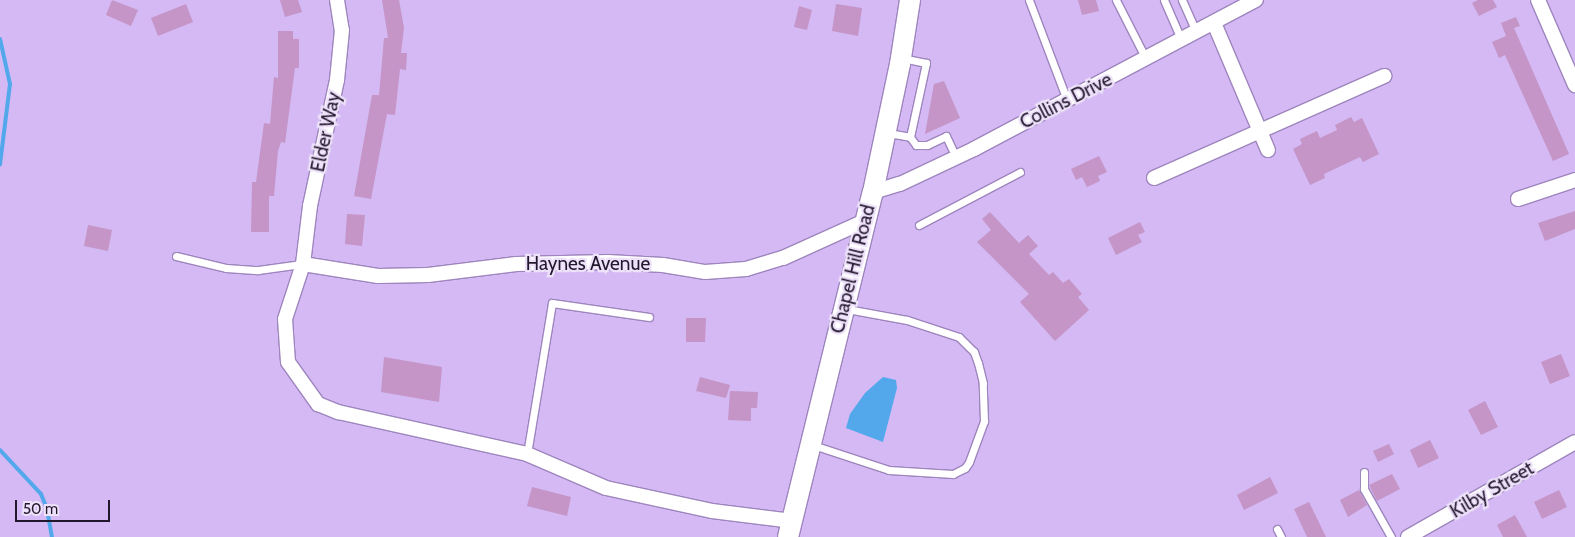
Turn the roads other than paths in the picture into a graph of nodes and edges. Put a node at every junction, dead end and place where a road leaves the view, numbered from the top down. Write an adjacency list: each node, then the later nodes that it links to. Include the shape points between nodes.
1 (337, 0): 30 (street, Elder Way, via 342,30 341,54 310,206)
2 (910, 0): 12 (main road, Chapel Hill Road)
3 (1029, 0): 16 (lane)
4 (1116, 0): 13 (lane)
5 (1164, 0): 11 (lane)
6 (1182, 0): 10 (lane)
7 (1256, 0): 9 (street, Collins Drive)
8 (1538, 0): 15 (street)
9 (1214, 23): 10 (street, Collins Drive); 17 (street)
10 (1196, 32): 11 (street, Collins Drive)
11 (1182, 39): 13 (street, Collins Drive)
12 (901, 58): 18 (main road, Chapel Hill Road); 19 (lane, via 926,63)
13 (1146, 59): 16 (street, Collins Drive)
14 (1384, 76): 17 (street)
15 (1575, 85)
16 (1067, 100): 21 (street, Collins Drive)
17 (1261, 132): 20 (street); 23 (street)
18 (885, 133): 19 (lane); 25 (main road, Chapel Hill Road)
19 (910, 137): 21 (lane, via 916,145 926,145 946,136)
20 (1268, 150)
21 (956, 157): 25 (street, Collins Drive, via 900,184)
22 (1020, 172): 28 (lane)
23 (1154, 178)
24 (1575, 180): 26 (street)
25 (872, 192): 27 (main road, Chapel Hill Road)
26 (1518, 199)
27 (865, 221): 30 (street, Haynes Avenue, via 783,258 746,270 705,272 663,264 608,262 516,264 428,275 378,276); 31 (main road, Chapel Hill Road)
28 (919, 225)
29 (176, 256): 30 (lane, via 226,268 258,270)
30 (303, 264): 35 (street, Elder Way, via 285,319 288,362 318,404 338,412)
31 (844, 308): 34 (main road, Chapel Hill Road); 34 (lane, via 907,320 959,337 974,352 978,363 983,383 984,421 965,468 953,474 889,470)
32 (649, 317): 35 (lane, via 552,303)
33 (1575, 442): 41 (street, Kilby Street)
34 (810, 444): 37 (main road, Chapel Hill Road)
35 (527, 454): 37 (street, Elder Way, via 606,488)
36 (1364, 472): 40 (lane, via 1364,489)
37 (790, 529)
38 (1277, 529): 39 (lane)
39 (1281, 537)
40 (1391, 537)
41 (1408, 537)

